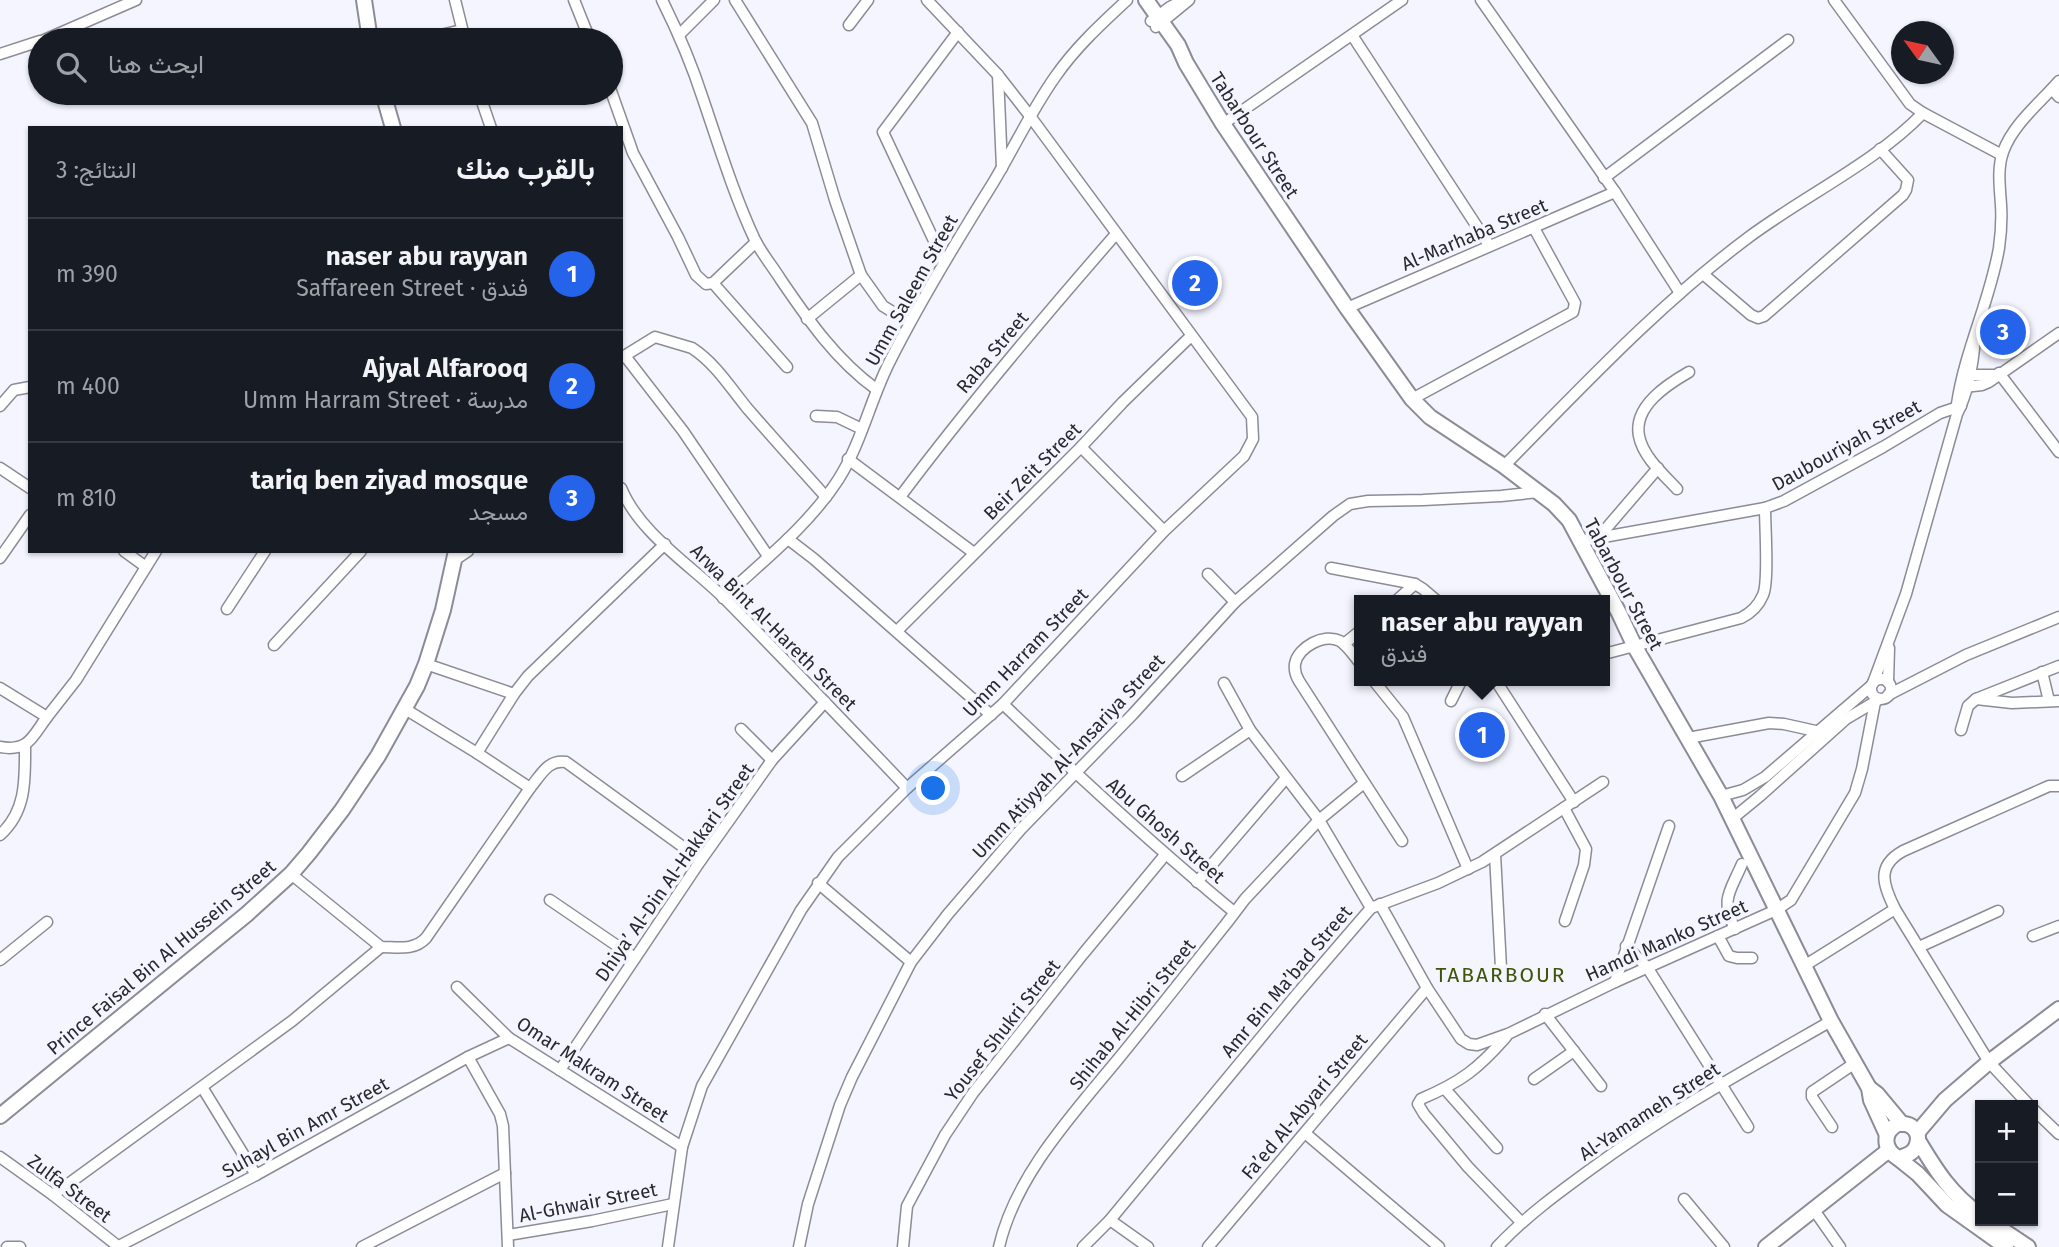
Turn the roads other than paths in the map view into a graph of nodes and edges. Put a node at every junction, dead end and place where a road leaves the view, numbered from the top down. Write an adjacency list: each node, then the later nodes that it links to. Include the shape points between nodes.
1 (136, 0): 21 (street)
2 (364, 0): 22 (street)
3 (455, 0): 23 (street)
4 (574, 0): 24 (street)
5 (663, 0): 26 (street)
6 (714, 0): 26 (street)
7 (735, 0): 55 (street, via 812,123)
8 (868, 0): 19 (street)
9 (928, 0): 25 (street, Umm Harram Street)
10 (1119, 0): 20 (street, Umm Saleem Street)
11 (1127, 0): 20 (street, Umm Saleem Street)
12 (1135, 0): 18 (street, Tabarbour Street)
13 (1146, 0): 18 (street, Tabarbour Street)
14 (1188, 0): 18 (street)
15 (1402, 0): 27 (street)
16 (1481, 0): 47 (street)
17 (1834, 0): 37 (street, via 1900,93)
18 (1157, 22): 39 (street, Tabarbour Street)
19 (849, 25)
20 (1100, 25): 38 (street, Umm Saleem Street, via 1075,51)
21 (72, 28)
22 (368, 28)
23 (461, 28)
24 (585, 28)
25 (958, 32): 31 (street, Umm Harram Street); 53 (street, via 883,132)
26 (679, 35): 51 (street)
27 (1352, 35): 39 (street); 52 (street)
28 (1788, 40): 47 (street)
29 (28, 45): 30 (street)
30 (0, 54)
31 (998, 75): 38 (street, Umm Harram Street); 46 (street)
32 (2059, 81): 33 (street)
33 (2055, 93): 45 (street, via 2015,131)
34 (386, 105): 40 (street)
35 (483, 105): 41 (street)
36 (615, 105): 42 (street)
37 (1923, 113): 44 (street); 45 (street)
38 (1030, 116): 46 (street, Umm Saleem Street); 50 (street, Umm Harram Street)
39 (1223, 124): 58 (street, Tabarbour Street)
40 (392, 126)
41 (490, 126)
42 (620, 126)
43 (623, 136): 56 (street, via 628,155 696,275)
44 (1880, 149): 54 (street); 54 (street, via 1906,177 1906,190 1764,316 1751,315)
45 (2002, 155): 67 (street, via 1998,252 1966,357)
46 (1002, 168): 53 (street, Umm Saleem Street)
47 (1604, 178): 48 (street)
48 (1615, 192): 49 (street, Al-Marhaba Street); 57 (street)
49 (1534, 228): 52 (street, Al-Marhaba Street); 71 (street, via 1575,303 1573,312)
50 (1116, 234): 62 (street, Umm Harram Street); 86 (street, Raba Street, via 1009,357)
51 (756, 242): 56 (street); 59 (street)
52 (1489, 245): 58 (street, Al-Marhaba Street)
53 (944, 262): 60 (street, Umm Saleem Street)
54 (1703, 274): 57 (street)
55 (861, 275): 59 (street); 60 (street, via 883,306)
56 (713, 284): 64 (street)
57 (1680, 293): 79 (street)
58 (1347, 308): 71 (street, Tabarbour Street)
59 (807, 320): 70 (street, via 842,361)
60 (909, 322): 70 (street, Umm Saleem Street)
61 (2059, 333): 66 (street)
62 (1191, 336): 76 (street, Beir Zeit Street); 90 (street, Umm Harram Street, via 1252,417 1253,439 1244,456)
63 (623, 357): 87 (street, via 661,337 692,348); 101 (street, via 683,431)
64 (787, 368)
65 (1689, 372): 81 (street, via 1658,393 1639,425 1644,449)
66 (1998, 374): 67 (street); 69 (street, via 1982,385); 77 (street)
67 (1966, 375): 69 (street)
68 (28, 387): 72 (street, via 14,390)
69 (1964, 387): 73 (street)
70 (876, 389): 75 (street, Umm Saleem Street)
71 (1412, 399): 79 (street, Tabarbour Street, via 1439,424)
72 (0, 406)
73 (1958, 408): 88 (street, Daubouriyah Street, via 1940,412); 117 (street)
74 (816, 416): 75 (street, via 837,417)
75 (862, 429): 78 (street, Umm Saleem Street)
76 (1081, 447): 90 (street); 99 (street, Beir Zeit Street)
77 (2059, 452)
78 (848, 459): 86 (street); 87 (street, Umm Saleem Street)
79 (1504, 466): 85 (street, Tabarbour Street)
80 (0, 468): 82 (street)
81 (1658, 468): 83 (street); 91 (street)
82 (28, 487)
83 (1677, 489)
84 (623, 492): 94 (street, Arwa Bint Al-Hareth Street, via 638,518)
85 (1539, 492): 93 (street, Tabarbour Street, via 1560,509); 112 (street, Umm Atiyyah Al-Ansariya Street, via 1350,504)
86 (900, 496): 99 (street)
87 (826, 497): 92 (street, Umm Saleem Street)
88 (1765, 508): 91 (street, Daubouriyah Street); 120 (street, via 1765,590 1751,613)
89 (28, 518): 102 (street)
90 (1164, 531): 138 (street, Umm Harram Street)
91 (1598, 538): 93 (street, Daubouriyah Street)
92 (788, 539): 101 (street, Umm Saleem Street); 115 (street)
93 (1581, 541): 109 (street, Tabarbour Street)
94 (665, 544): 110 (street, Arwa Bint Al-Hareth Street); 133 (street, via 546,657)
95 (127, 553): 103 (street)
96 (155, 553): 103 (street)
97 (264, 553): 113 (street)
98 (359, 553): 119 (street)
99 (974, 553): 115 (street, Beir Zeit Street)
100 (460, 554): 123 (street, Prince Faisal Bin Al Hussein Street)
101 (768, 556): 110 (street, Umm Saleem Street)
102 (0, 557)
103 (146, 567): 141 (street, via 76,680)
104 (1331, 568): 106 (street)
105 (1208, 574): 112 (street)
106 (1415, 584): 107 (street); 108 (street)
107 (1402, 595)
108 (1430, 595)
109 (1609, 595)
110 (723, 598): 137 (street, Arwa Bint Al-Hareth Street)
111 (1610, 598): 120 (street, Tabarbour Street)
112 (1235, 602): 151 (street, Umm Atiyyah Al-Ansariya Street)
113 (227, 609)
114 (2059, 617): 132 (street)
115 (897, 631): 140 (street)
116 (1354, 636): 118 (street)
117 (1889, 641): 127 (street); 132 (street, Hamdi Manko Street)
118 (1344, 644): 122 (street); 155 (street, via 1330,639 1312,643 1298,656 1294,670)
119 (274, 645)
120 (1635, 647): 121 (street); 146 (street, Tabarbour Street)
121 (1610, 653)
122 (1354, 656)
123 (426, 664): 133 (street); 139 (street, Prince Faisal Bin Al Hussein Street)
124 (2059, 666): 125 (street)
125 (2042, 672): 134 (street); 136 (street)
126 (1224, 683): 143 (street, Hamdi Manko Street)
127 (1872, 685): 132 (street, via 1873,695); 132 (street, via 1882,679); 145 (street)
128 (1378, 686): 170 (street, via 1402,717)
129 (1458, 686): 135 (street)
130 (1499, 686): 160 (street)
131 (0, 688): 141 (street)
132 (1884, 692): 161 (street); 177 (street, Hamdi Manko Street, via 1855,793 1791,900)
133 (514, 694): 149 (street)
134 (1976, 699): 136 (street); 144 (street, via 1968,706)
135 (1451, 701)
136 (2054, 701)
137 (825, 702): 150 (street, Dhiya’ Al-Din Al-Hakkari Street); 158 (street, Arwa Bint Al-Hareth Street)
138 (1003, 705): 140 (street, Umm Harram Street); 151 (street, Abu Ghosh Street)
139 (405, 709): 149 (street); 171 (street, Prince Faisal Bin Al Hussein Street, via 342,810)
140 (991, 715): 158 (street, Umm Harram Street)
141 (47, 717): 147 (street)
142 (741, 729): 150 (street)
143 (1250, 730): 152 (street); 153 (street, Hamdi Manko Street)
144 (1961, 730)
145 (1820, 732): 146 (street, via 1769,723); 159 (street, via 1757,782)
146 (1688, 738): 159 (street, Tabarbour Street)
147 (25, 746): 148 (street); 164 (street, via 21,803)
148 (0, 747)
149 (477, 753): 157 (street)
150 (772, 760): 168 (street, Dhiya’ Al-Din Al-Hakkari Street)
151 (1075, 774): 167 (street, Abu Ghosh Street); 192 (street, Umm Atiyyah Al-Ansariya Street, via 990,865)
152 (1182, 776)
153 (1286, 778): 162 (street, Hamdi Manko Street); 172 (street)
154 (1603, 782): 160 (street, Amr Bin Ma’bad Street)
155 (1364, 783): 162 (street, Shihab Al-Hibri Street); 165 (street)
156 (2059, 786): 176 (street, via 2049,786 1893,856 1884,873)
157 (530, 788): 168 (street, via 549,765 566,762); 187 (street, via 422,942)
158 (907, 788): 173 (street, Umm Harram Street)
159 (1721, 796): 161 (street, Tabarbour Street)
160 (1569, 805): 166 (street, Amr Bin Ma’bad Street); 180 (street, via 1586,849)
161 (1732, 818): 177 (street, Tabarbour Street)
162 (1319, 820): 175 (street, Hamdi Manko Street); 179 (street, Shihab Al-Hibri Street)
163 (1669, 826): 186 (street)
164 (0, 835)
165 (1402, 841)
166 (1495, 854): 170 (street, Amr Bin Ma’bad Street); 195 (street)
167 (1165, 855): 172 (street, Abu Ghosh Street); 247 (street, Yousef Shukri Street, via 973,1093 907,1206)
168 (701, 860): 189 (street, Dhiya’ Al-Din Al-Hakkari Street)
169 (1742, 864): 183 (street, via 1727,900 1727,915)
170 (1468, 869): 175 (street, Amr Bin Ma’bad Street)
171 (290, 874): 187 (street); 218 (street, Prince Faisal Bin Al Hussein Street)
172 (1197, 882): 179 (street, Abu Ghosh Street)
173 (818, 883): 192 (street); 225 (street, Umm Harram Street, via 712,1065)
174 (550, 900): 189 (street)
175 (1375, 906): 198 (street, Hamdi Manko Street); 236 (street, Amr Bin Ma’bad Street)
176 (1895, 909): 188 (street); 193 (street)
177 (1776, 910): 183 (street, Hamdi Manko Street); 193 (street, Tabarbour Street)
178 (1998, 911): 188 (street)
179 (1234, 912): 248 (street, Shihab Al-Hibri Street, via 1052,1142 1017,1196)
180 (1565, 920)
181 (47, 922): 191 (street)
182 (2059, 926): 185 (street)
183 (1735, 929): 184 (street, Hamdi Manko Street)
184 (1718, 936): 190 (street, via 1729,956); 194 (street, Hamdi Manko Street)
185 (2033, 936)
186 (1626, 946): 194 (street); 196 (street)
187 (381, 947): 212 (street)
188 (1919, 947): 206 (street)
189 (635, 958): 208 (street, Dhiya’ Al-Din Al-Hakkari Street)
190 (1752, 958)
191 (0, 960)
192 (911, 962): 246 (street, Umm Atiyyah Al-Ansariya Street, via 840,1105 808,1203)
193 (1804, 966): 201 (street, Tabarbour Street)
194 (1647, 967): 196 (street, Hamdi Manko Street); 210 (street)
195 (1501, 968)
196 (1615, 982): 200 (street, Hamdi Manko Street)
197 (457, 987): 203 (street, Omar Makram Street)
198 (1427, 988): 202 (street, Hamdi Manko Street, via 1469,1044); 222 (street, Fa’ed Al-Abyari Street)
199 (2059, 1009): 206 (street)
200 (1545, 1014): 202 (street, Hamdi Manko Street); 204 (street)
201 (1831, 1021): 207 (street, Tabarbour Street); 210 (street, Al-Yamameh Street)
202 (1508, 1034): 214 (street, via 1475,1068)
203 (509, 1038): 205 (street, Suhayl Bin Amr Street); 208 (street, Omar Makram Street)
204 (1574, 1051): 209 (street); 211 (street)
205 (468, 1057): 229 (street, via 501,1118); 230 (street, Suhayl Bin Amr Street)
206 (1989, 1062): 215 (street); 216 (street)
207 (1855, 1063): 213 (street, Tabarbour Street); 221 (street, via 1812,1093)
208 (561, 1070): 225 (street, Omar Makram Street)
209 (1534, 1079)
210 (1720, 1085): 220 (street); 237 (street, Al-Yamameh Street, via 1657,1122)
211 (1601, 1086)
212 (202, 1087): 230 (street); 231 (street)
213 (1868, 1088): 219 (street, Tabarbour Street); 227 (street, Tabarbour Street)
214 (1445, 1089): 226 (street); 237 (street, via 1419,1101 1420,1109)
215 (1945, 1100): 219 (street); 224 (street)
216 (2024, 1100)
217 (2038, 1114): 223 (street)
218 (0, 1116)
219 (1904, 1124): 224 (street, Tabarbour Street); 227 (street, via 1894,1125)
220 (1748, 1127)
221 (1832, 1127)
222 (1305, 1133): 251 (street, Fa’ed Al-Abyari Street); 252 (street)
223 (2059, 1134)
224 (1918, 1137): 227 (street, via 1912,1153); 235 (street, via 1937,1173)
225 (682, 1147): 233 (street, Umm Harram Street)
226 (1497, 1148)
227 (1891, 1148): 234 (street); 257 (street, Tabarbour Street, via 1947,1205)
228 (0, 1157): 231 (street, Zulfa Street)
229 (505, 1173): 239 (street); 243 (street)
230 (256, 1175): 242 (street, Suhayl Bin Amr Street)
231 (53, 1195): 242 (street, Zulfa Street)
232 (1684, 1199): 254 (street)
233 (673, 1204): 239 (street, Al-Ghwair Street); 245 (street, Umm Harram Street)
234 (1814, 1210): 255 (street); 256 (street)
235 (1975, 1211)
236 (1110, 1220): 249 (street, Amr Bin Ma’bad Street); 250 (street)
237 (1521, 1222): 253 (street, Al-Yamameh Street)
238 (1996, 1226): 258 (street)
239 (508, 1235): 244 (street)
240 (7, 1247): 241 (street)
241 (20, 1247)
242 (118, 1247)
243 (362, 1247)
244 (508, 1247)
245 (667, 1247)
246 (799, 1247)
247 (903, 1247)
248 (999, 1247)
249 (1083, 1247)
250 (1148, 1247)
251 (1208, 1247)
252 (1439, 1247)
253 (1497, 1247)
254 (1724, 1247)
255 (1766, 1247)
256 (1840, 1247)
257 (2006, 1247)
258 (2028, 1247)

